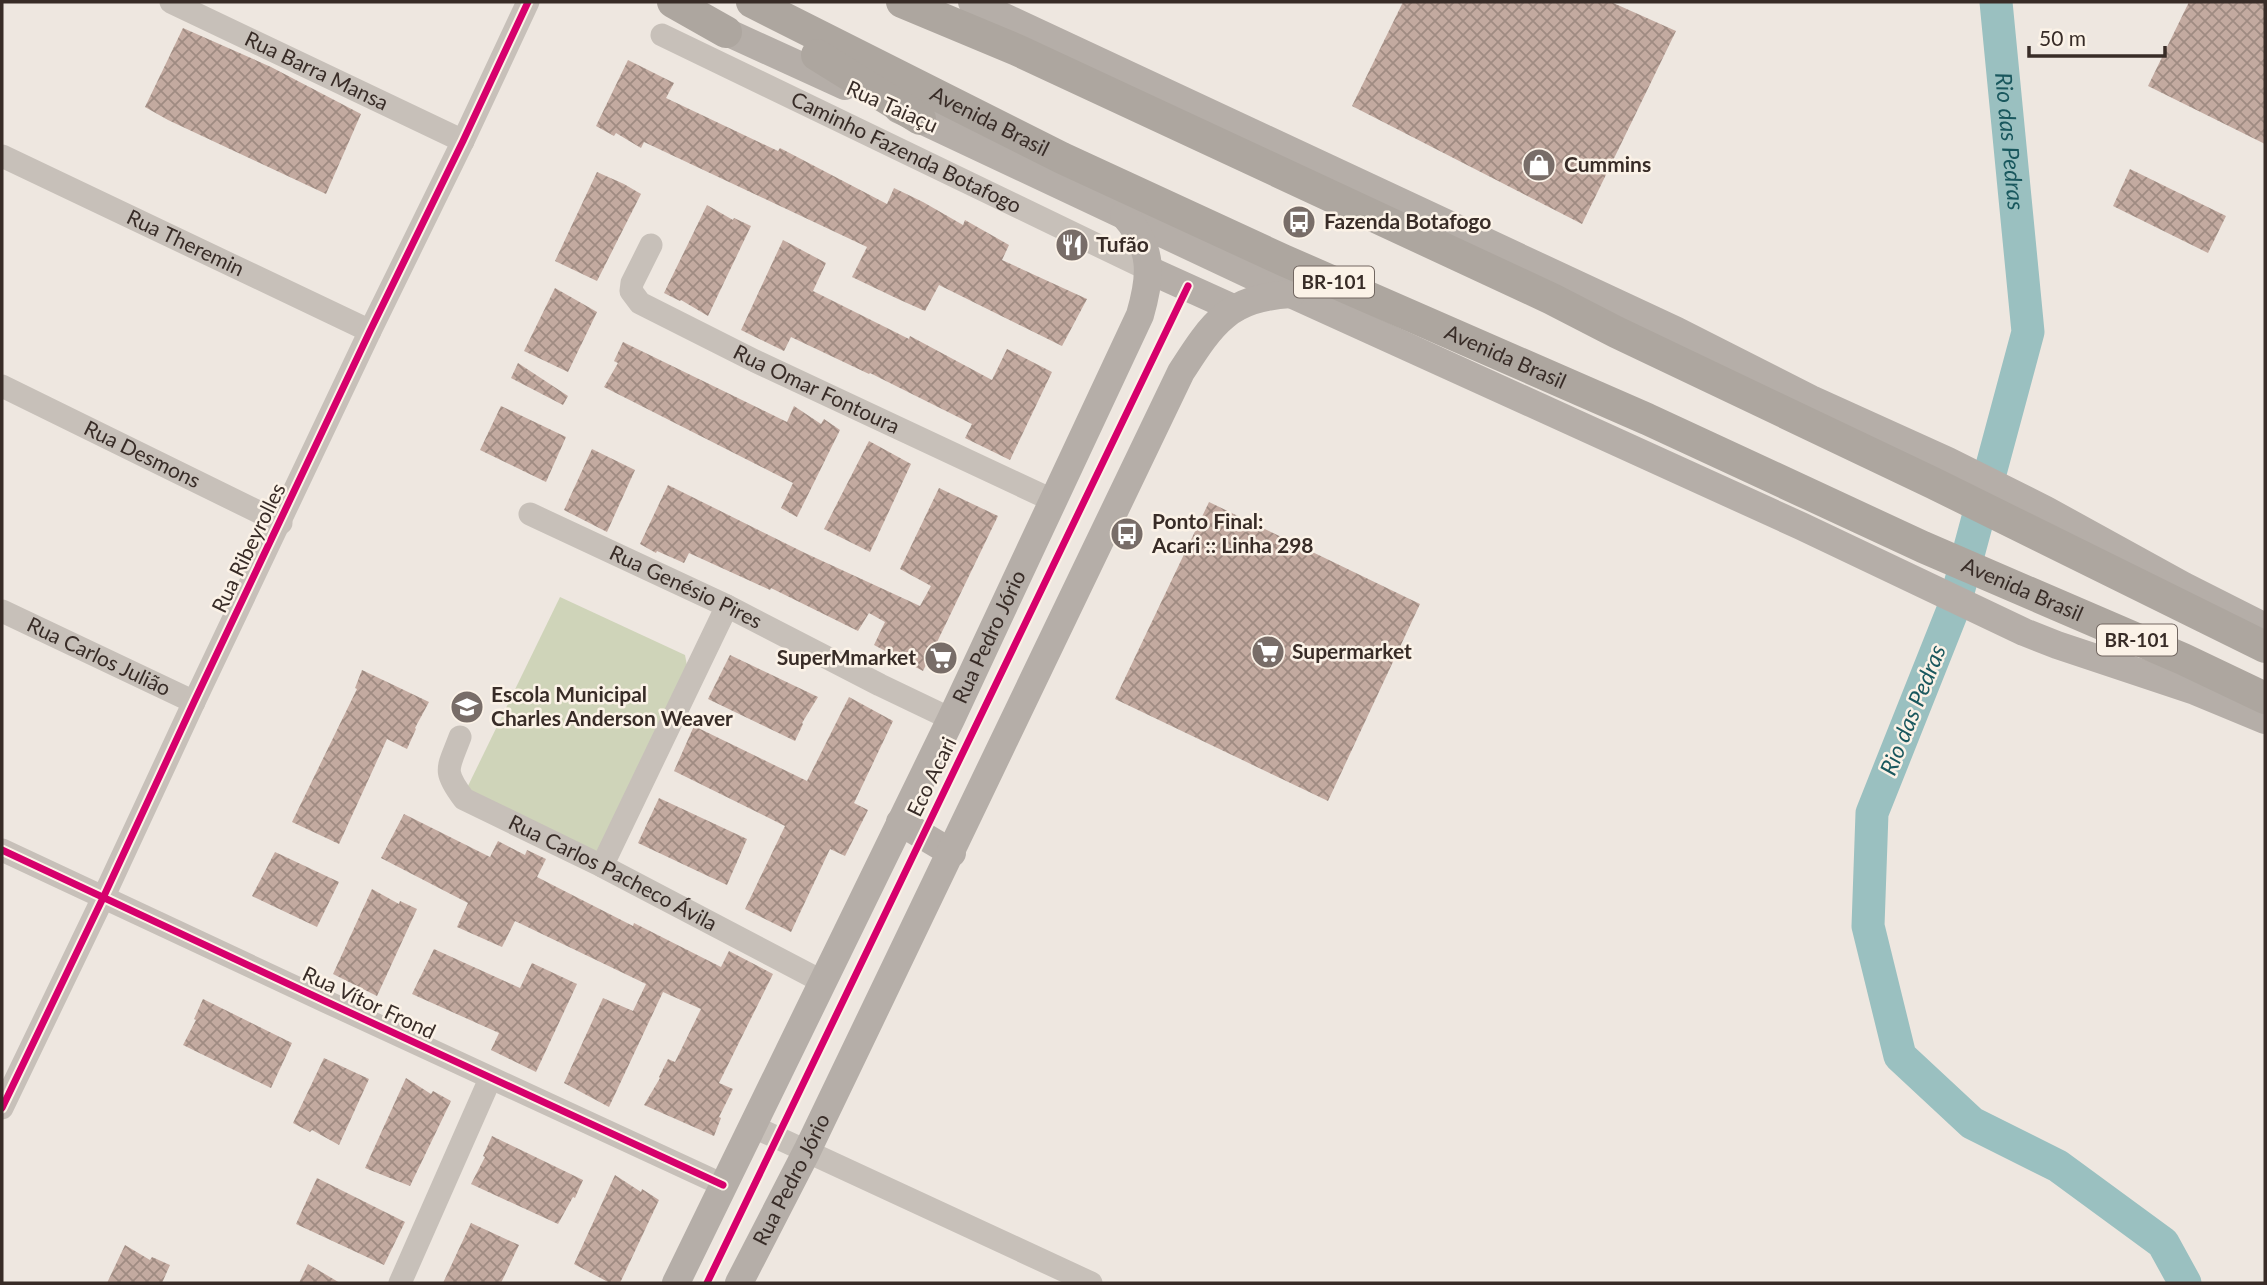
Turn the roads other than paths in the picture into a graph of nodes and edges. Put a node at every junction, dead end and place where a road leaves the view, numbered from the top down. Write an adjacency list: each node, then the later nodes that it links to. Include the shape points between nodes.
1 (171, 2): 11 (street, Rua Barra Mansa)
2 (528, 2): 11 (street, Rua Ribeyrolles)
3 (660, 2): 8 (main road)
4 (673, 2): 8 (highway)
5 (752, 2): 29 (highway, Avenida Brasil / BR-101, via 1062,158 1283,260)
6 (902, 2): 20 (highway, BR-101, via 1017,50 1616,332)
7 (972, 2): 20 (main road, via 1677,331)
8 (725, 17): 10 (highway, via 818,55)
9 (662, 35): 15 (street, Caminho Fazenda Botafogo)
10 (920, 119): 13 (main road, Rua Taiaçu)
11 (463, 141): 18 (street, Rua Ribeyrolles)
12 (2, 156): 18 (street, Rua Theremin)
13 (1124, 215): 15 (main road, Rua Pedro Jório, via 1144,247); 16 (main road, Avenida Brasil)
14 (651, 245): 21 (street, Rua Omar Fontoura, via 632,283 631,291 640,303)
15 (1149, 270): 17 (main road); 21 (main road, Rua Pedro Jório, via 1140,315)
16 (1292, 294): 17 (main road, Rua Pedro Jório, via 1253,299); 32 (main road, Avenida Brasil, via 1789,520 1994,619)
17 (1233, 308): 36 (main road, Rua Pedro Jório, via 1204,337 1181,372)
18 (370, 331): 24 (street, Rua Ribeyrolles)
19 (2, 386): 24 (street, Rua Desmons)
20 (1940, 472): 23 (highway, BR-101)
21 (1054, 501): 31 (main road, Rua Pedro Jório)
22 (530, 514): 25 (street, Rua Genésio Pires)
23 (2040, 521): 27 (main road); 28 (highway, BR-101)
24 (281, 523): 30 (street, Rua Ribeyrolles)
25 (727, 606): 31 (street, Rua Genésio Pires); 37 (street)
26 (2, 611): 30 (street, Rua Carlos Julião)
27 (2265, 627)
28 (2265, 647)
29 (2265, 698)
30 (194, 702): 38 (street, Rua Ribeyrolles)
31 (951, 719): 34 (main road, Rua Pedro Jório)
32 (2265, 720)
33 (460, 737): 37 (street, Rua Carlos Pacheco Ávila, via 447,771 464,799)
34 (900, 822): 36 (main road); 39 (main road, Rua Pedro Jório)
35 (2, 850): 38 (street, Rua Vítor Frond)
36 (952, 853): 43 (main road, Rua Pedro Jório)
37 (602, 866): 39 (street, Rua Carlos Pacheco Ávila)
38 (103, 898): 40 (street, Rua Vítor Frond); 41 (street, Rua Ribeyrolles)
39 (823, 982): 42 (main road, Rua Pedro Jório)
40 (490, 1079): 44 (street, Rua Vítor Frond); 45 (street)
41 (4, 1096)
42 (752, 1126): 43 (street); 44 (main road, Rua Pedro Jório)
43 (807, 1151): 47 (main road, Rua Pedro Jório); 48 (street)
44 (723, 1185): 46 (main road, Rua Pedro Jório)
45 (400, 1283)
46 (677, 1283)
47 (739, 1283)
48 (1091, 1283)

